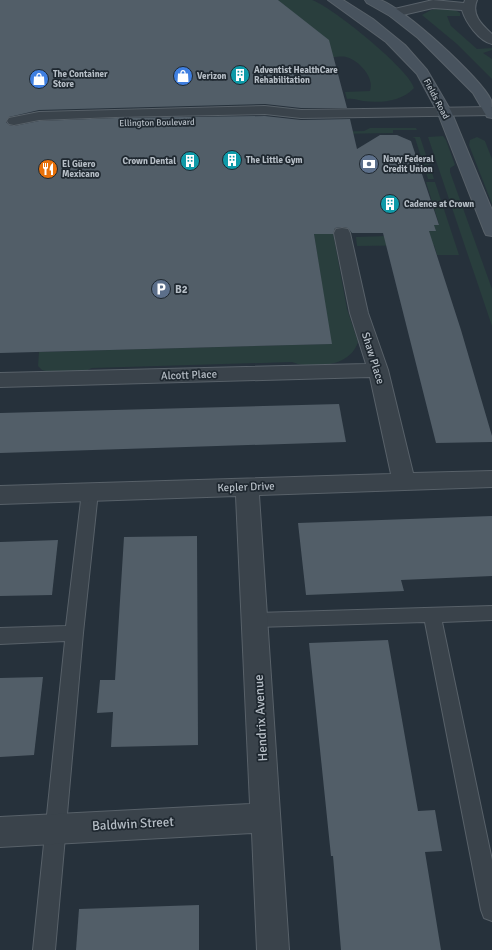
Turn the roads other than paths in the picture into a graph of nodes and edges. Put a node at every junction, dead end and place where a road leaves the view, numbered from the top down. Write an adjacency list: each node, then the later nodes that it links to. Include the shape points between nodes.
1 (334, 0): 6 (main road, Fields Road, via 390,39 418,68)
2 (371, 0): 4 (main road)
3 (469, 4): 4 (street, via 433,4); 5 (street, via 470,17)
4 (394, 13): 7 (main road, via 423,34 447,58 479,91)
5 (492, 40)
6 (444, 110): 7 (street, Ellington Boulevard); 8 (street, Ellington Boulevard, via 301,114 268,120 40,125); 9 (main road, Fields Road)
7 (491, 112)
8 (7, 121)
9 (492, 231)
10 (342, 233): 11 (street, Shaw Place, via 359,313)
11 (378, 370): 12 (street, Alcott Place); 14 (street, Shaw Place)
12 (0, 380)
13 (492, 479): 14 (street, Kepler Drive)
14 (404, 482): 15 (street, Kepler Drive)
15 (247, 487): 16 (street, Kepler Drive); 20 (street, Hendrix Avenue)
16 (90, 492): 17 (street, Kepler Drive); 21 (lane)
17 (0, 495)
18 (492, 613): 19 (lane)
19 (432, 615): 20 (lane); 26 (lane)
20 (256, 620): 23 (street, Hendrix Avenue)
21 (74, 633): 22 (lane); 24 (lane)
22 (0, 636)
23 (265, 818): 24 (street, Baldwin Street); 28 (street, Hendrix Avenue)
24 (55, 828): 25 (street, Baldwin Street); 27 (lane)
25 (0, 832)
26 (492, 910)
27 (44, 950)
28 (273, 950)

